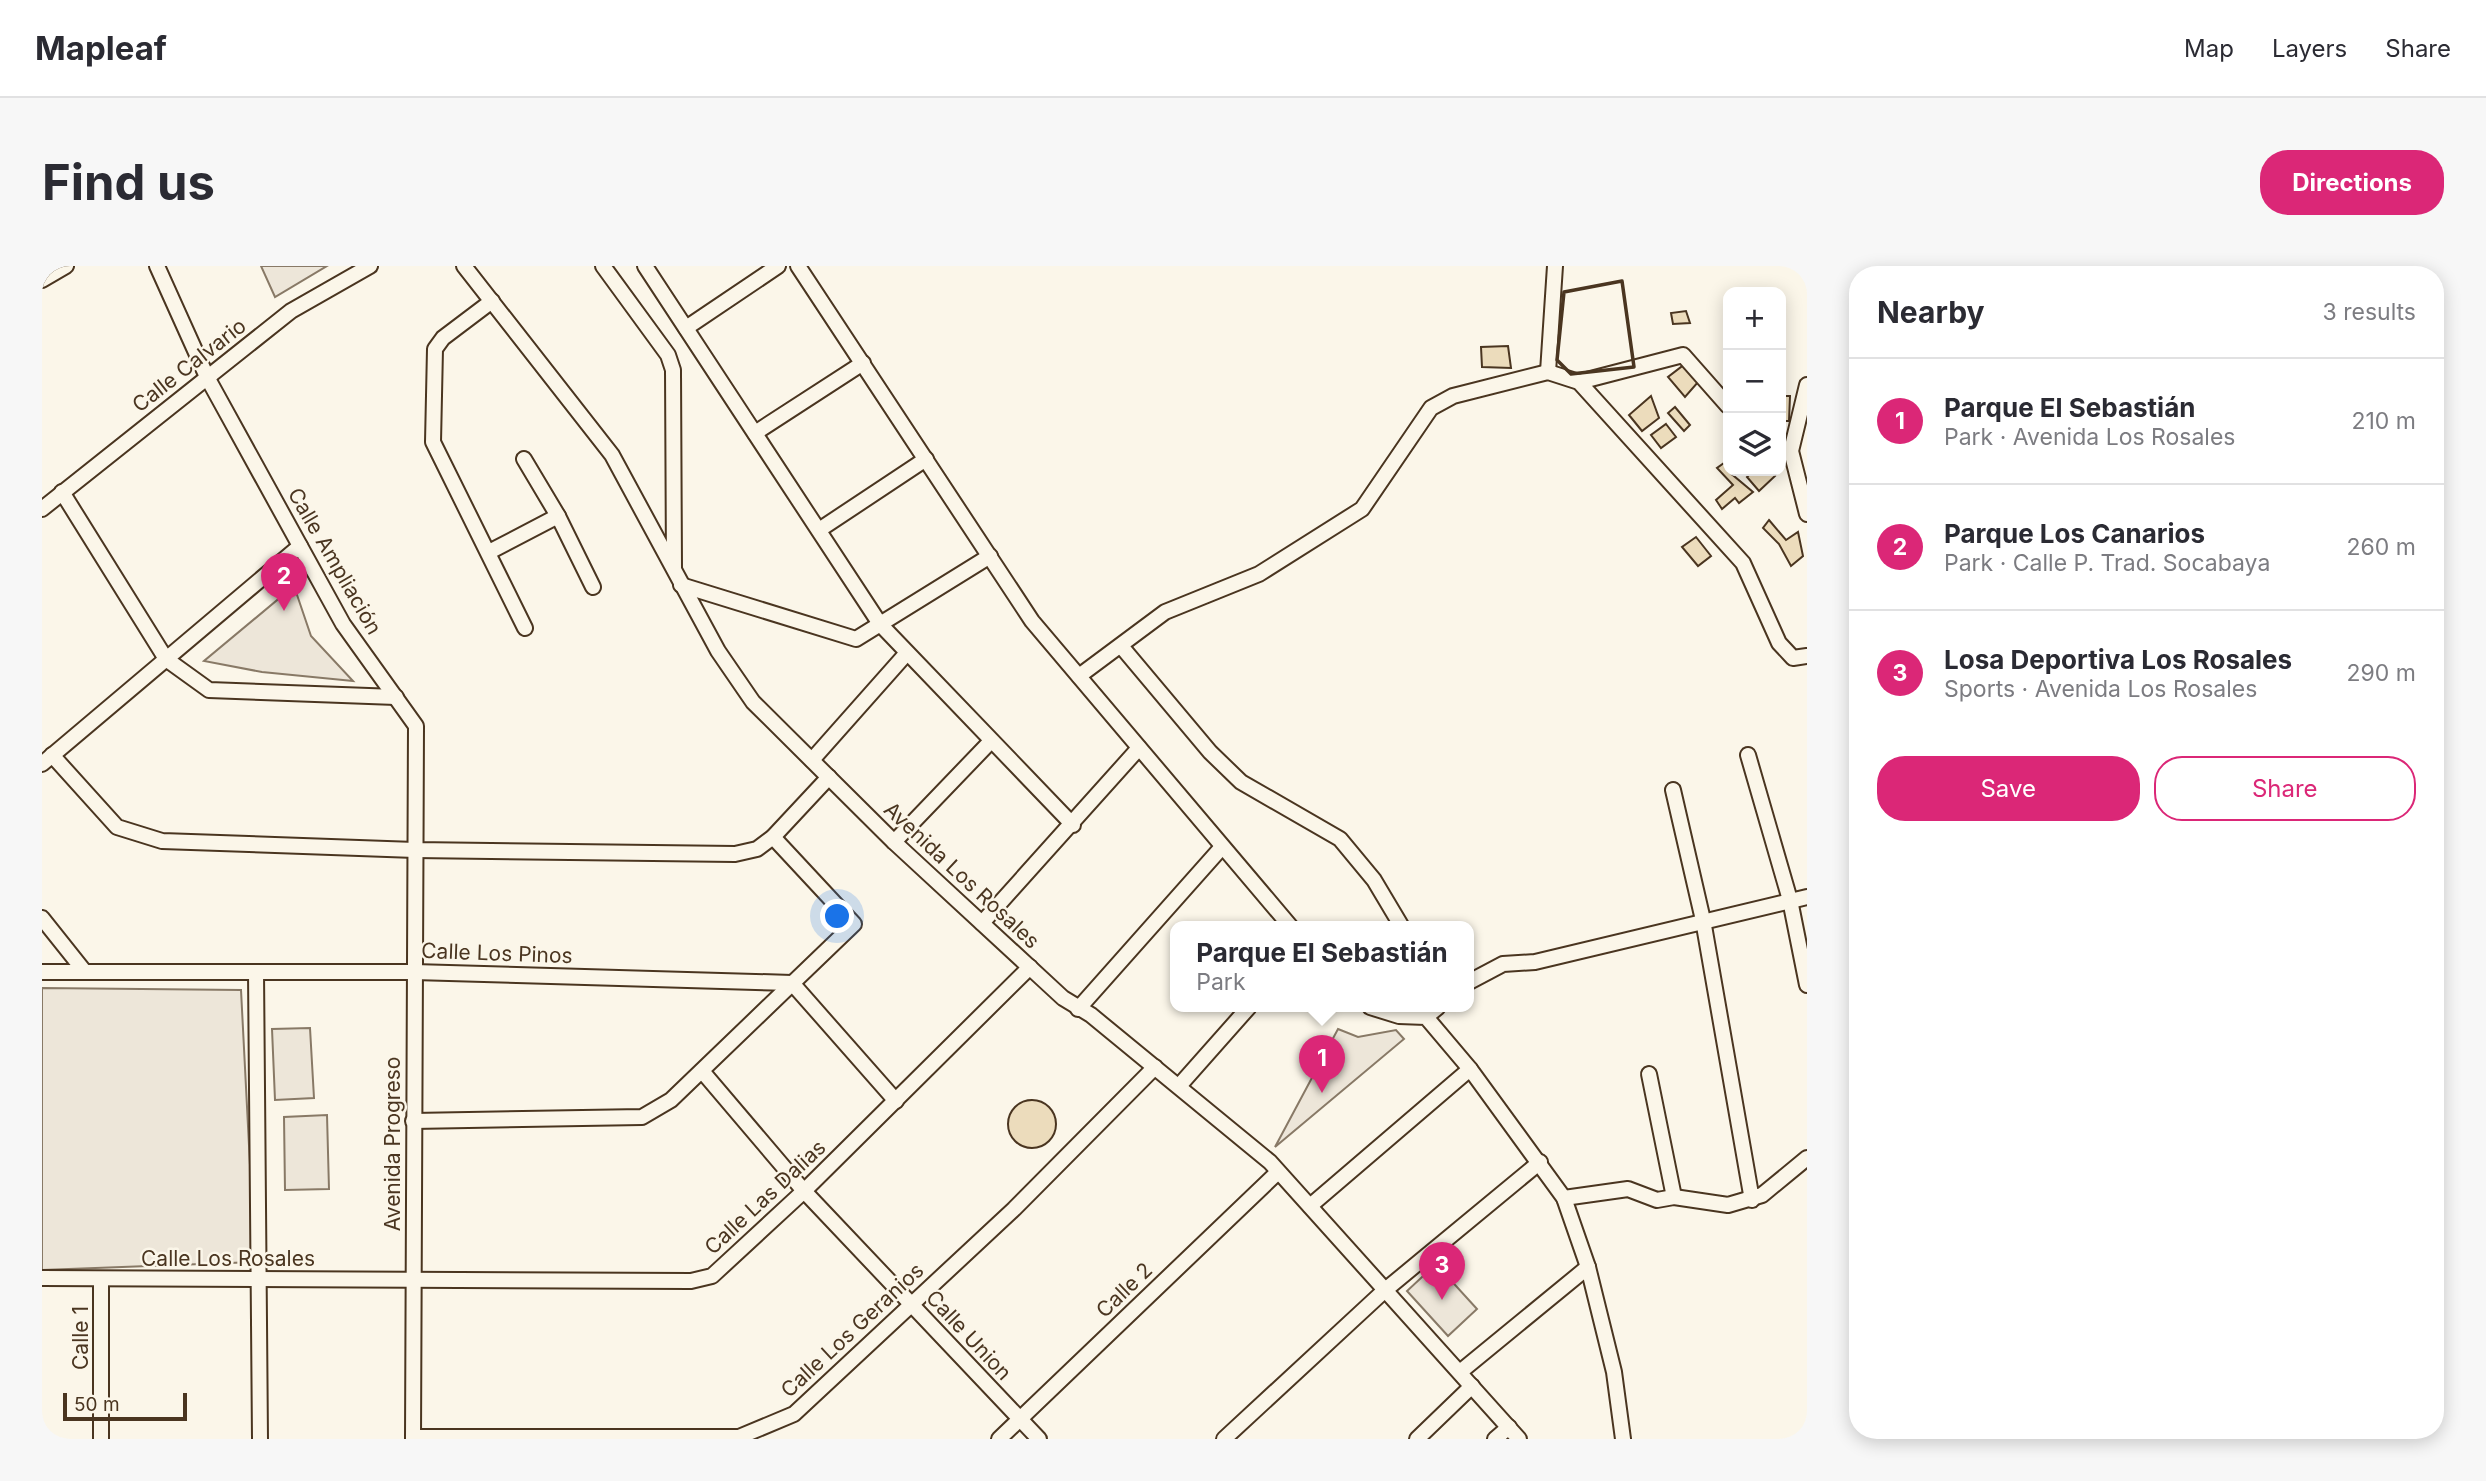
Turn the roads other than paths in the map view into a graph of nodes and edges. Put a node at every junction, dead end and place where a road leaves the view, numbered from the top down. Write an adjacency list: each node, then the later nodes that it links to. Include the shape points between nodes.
1 (66, 266): 10 (street)
2 (157, 266): 15 (street, Calle Ampliación)
3 (369, 266): 15 (street, Calle Calvario, via 291,311)
4 (464, 266): 11 (street, Avenida Los Rosales)
5 (603, 266): 31 (street, via 673,370)
6 (645, 266): 12 (street)
7 (779, 266): 12 (street)
8 (798, 266): 13 (street)
9 (1555, 266): 14 (street)
10 (42, 280)
11 (492, 301): 29 (street, via 443,338 433,357 433,442); 31 (street, Avenida Los Rosales, via 612,455)
12 (686, 328): 19 (street)
13 (863, 363): 19 (street); 21 (street)
14 (1548, 372): 16 (street); 35 (street, via 1453,396 1431,408 1362,509 1259,574 1165,612)
15 (207, 377): 23 (street, Calle Calvario); 28 (street, Calle Ampliación)
16 (1579, 382): 18 (street, via 1683,355); 37 (street, via 1743,563 1779,643 1793,658)
17 (1807, 385): 20 (street)
18 (1723, 399)
19 (755, 433): 27 (street)
20 (1786, 448): 25 (street)
21 (926, 458): 27 (street); 30 (street)
22 (524, 459): 26 (street)
23 (62, 492): 24 (street, Calle Calvario); 38 (street)
24 (42, 509)
25 (1807, 514)
26 (558, 516): 29 (street); 32 (street)
27 (819, 530): 33 (street)
28 (300, 546): 38 (street); 40 (street, Calle Ampliación, via 343,624)
29 (489, 552): 34 (street)
30 (990, 556): 33 (street); 39 (street, via 1032,621)
31 (677, 578): 33 (street, via 856,639); 45 (street, Avenida Los Rosales, via 753,702)
32 (593, 587)
33 (880, 624): 36 (street)
34 (525, 628)
35 (1121, 646): 39 (street); 58 (street, via 1241,782 1340,839 1374,880)
36 (906, 654): 41 (street); 45 (street)
37 (1807, 656)
38 (166, 659): 40 (street, via 209,691); 44 (street)
39 (1079, 676): 42 (street)
40 (396, 697): 52 (street, Calle Ampliación, via 416,726)
41 (991, 741): 48 (street); 50 (street)
42 (1139, 748): 48 (street); 51 (street)
43 (1748, 755): 54 (street)
44 (47, 759): 52 (street, via 117,827 162,841)
45 (813, 761): 46 (street, Avenida Los Rosales)
46 (829, 777): 49 (street); 50 (street, Avenida Los Rosales)
47 (1673, 790): 56 (street)
48 (1073, 825): 59 (street)
49 (773, 836): 52 (street, via 757,849 735,854); 66 (street, via 854,924)
50 (894, 842): 59 (street, Avenida Los Rosales)
51 (1222, 847): 57 (street); 68 (street)
52 (415, 850): 64 (street, Avenida Progreso)
53 (1807, 897): 54 (street)
54 (1790, 900): 56 (street); 67 (street)
55 (42, 918): 62 (street)
56 (1703, 920): 65 (street, via 1535,962 1503,964); 85 (street)
57 (1286, 921)
58 (1398, 921)
59 (982, 923): 60 (street, Avenida Los Rosales)
60 (1030, 967): 68 (street, Avenida Los Rosales); 77 (street, Calle Las Dalias)
61 (42, 972): 62 (street, Calle Los Pinos)
62 (85, 972): 63 (street, Calle Los Pinos)
63 (256, 972): 64 (street, Calle Los Pinos); 90 (street)
64 (414, 972): 66 (street, Calle Los Pinos); 78 (street, Avenida Progreso)
65 (1474, 979)
66 (792, 983): 74 (street); 77 (street)
67 (1807, 985)
68 (1078, 1009): 72 (street, Avenida Los Rosales)
69 (1245, 1012): 76 (street)
70 (1386, 1012): 71 (street, via 1399,1016)
71 (1432, 1012): 73 (street)
72 (1154, 1067): 76 (street, Avenida Los Rosales); 93 (street, Calle Los Geranios, via 1014,1209)
73 (1470, 1069): 80 (street); 86 (street)
74 (702, 1071): 78 (street, via 671,1100 642,1117); 82 (street, Calle Union)
75 (1649, 1074): 83 (street)
76 (1179, 1086): 81 (street, Avenida Los Rosales)
77 (897, 1101): 82 (street, Calle Las Dalias)
78 (413, 1121): 91 (street, Avenida Progreso)
79 (1807, 1157): 85 (street)
80 (1540, 1162): 84 (street); 92 (street)
81 (1278, 1172): 86 (street, Avenida Los Rosales); 96 (street, Calle 2)
82 (804, 1191): 91 (street, Calle Las Dalias, via 712,1276 691,1281); 93 (street, Calle Union)
83 (1674, 1197): 84 (street, via 1657,1200 1628,1189); 85 (street, via 1728,1205)
84 (1564, 1198): 87 (street)
85 (1752, 1200)
86 (1310, 1206): 92 (street, Avenida Los Rosales)
87 (1588, 1267): 94 (street); 107 (street, via 1614,1372)
88 (42, 1278): 89 (street, Calle Los Rosales)
89 (101, 1279): 90 (street, Calle Los Rosales); 99 (street, Calle 1)
90 (259, 1279): 91 (street, Calle Los Rosales); 100 (street)
91 (413, 1280): 98 (street, Avenida Progreso)
92 (1384, 1291): 94 (street, Avenida Los Rosales); 103 (street)
93 (911, 1303): 96 (street, Calle Union); 98 (street, Calle Los Geranios, via 794,1414 739,1437)
94 (1460, 1372): 95 (street, Avenida Los Rosales)
95 (1472, 1386): 97 (street, Avenida Los Rosales); 104 (street)
96 (1020, 1419): 101 (street, Calle 2); 102 (street, Calle Union)
97 (1508, 1427): 105 (street); 106 (street, Avenida Los Rosales)
98 (413, 1438)
99 (101, 1439)
100 (261, 1439)
101 (999, 1439)
102 (1039, 1439)
103 (1224, 1439)
104 (1417, 1439)
105 (1495, 1439)
106 (1519, 1439)
107 (1623, 1439)

